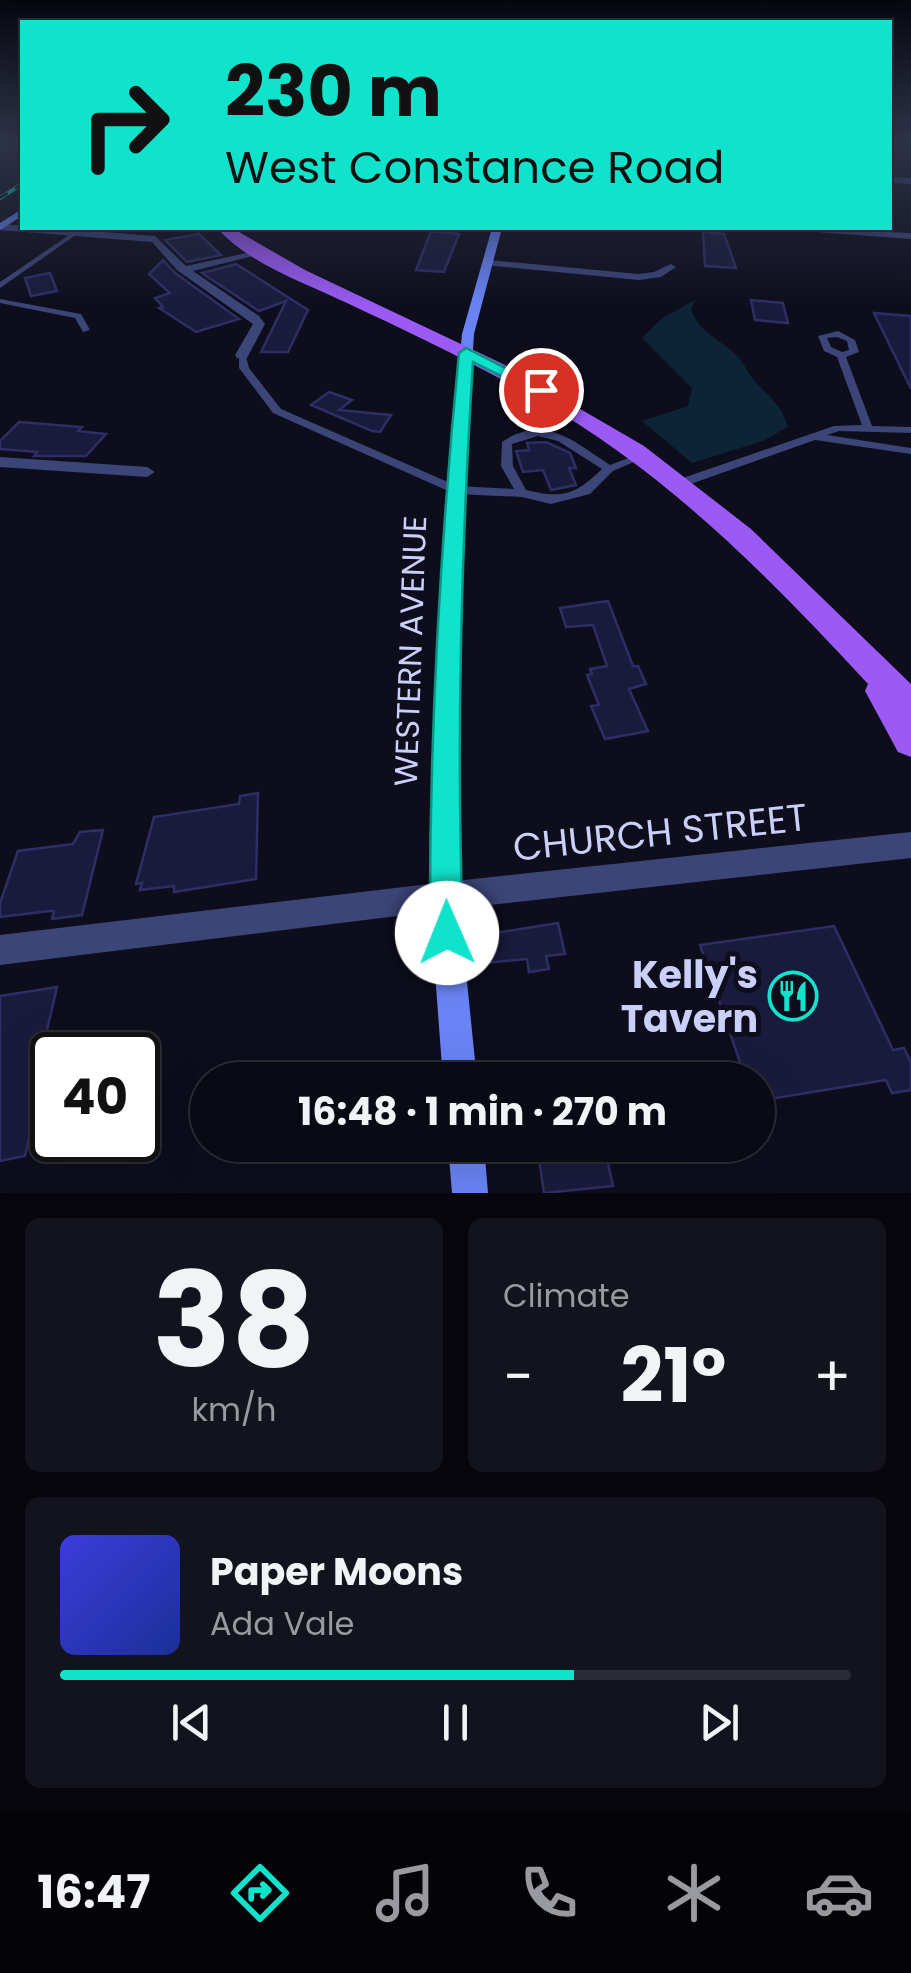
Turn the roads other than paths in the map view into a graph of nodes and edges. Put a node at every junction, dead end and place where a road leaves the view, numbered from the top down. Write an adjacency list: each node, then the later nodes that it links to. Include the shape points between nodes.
1 (47, 230): 7 (street)
2 (159, 230): 8 (street)
3 (226, 230): 10 (main road)
4 (241, 230): 10 (main road)
5 (496, 230): 11 (street, WESTERN AVENUE)
6 (829, 230): 9 (street)
7 (78, 232): 8 (street); 14 (lane)
8 (128, 235): 13 (street, via 155,239)
9 (911, 236)
10 (261, 251): 13 (street); 17 (main road)
11 (488, 264): 12 (street, via 638,276 658,276); 17 (street, WESTERN AVENUE)
12 (671, 267)
13 (184, 270): 18 (street, via 259,324)
14 (0, 286)
15 (0, 301): 16 (lane, via 78,316)
16 (86, 330)
17 (466, 353): 24 (main road, via 552,396); 29 (street, WESTERN AVENUE)
18 (242, 354): 29 (lane, via 244,368 277,411)
19 (841, 355): 20 (lane)
20 (867, 426): 21 (lane); 22 (lane)
21 (911, 430)
22 (812, 437): 23 (lane); 28 (lane)
23 (911, 451)
24 (644, 455): 26 (lane); 28 (main road)
25 (0, 462): 27 (street)
26 (609, 468): 30 (lane, via 586,491 551,500); 30 (lane, via 556,433 511,438 507,466)
27 (146, 472)
28 (681, 483): 31 (main road, via 752,543)
29 (456, 490): 30 (lane); 35 (street, WESTERN AVENUE)
30 (522, 494)
31 (863, 658): 32 (main road); 33 (main road)
32 (911, 706)
33 (911, 740)
34 (911, 845): 35 (street, CHURCH STREET)
35 (446, 896): 36 (street, CHURCH STREET); 37 (street, WESTERN AVENUE)
36 (0, 950)
37 (459, 1062)
38 (467, 1162): 39 (street)
39 (470, 1193)

